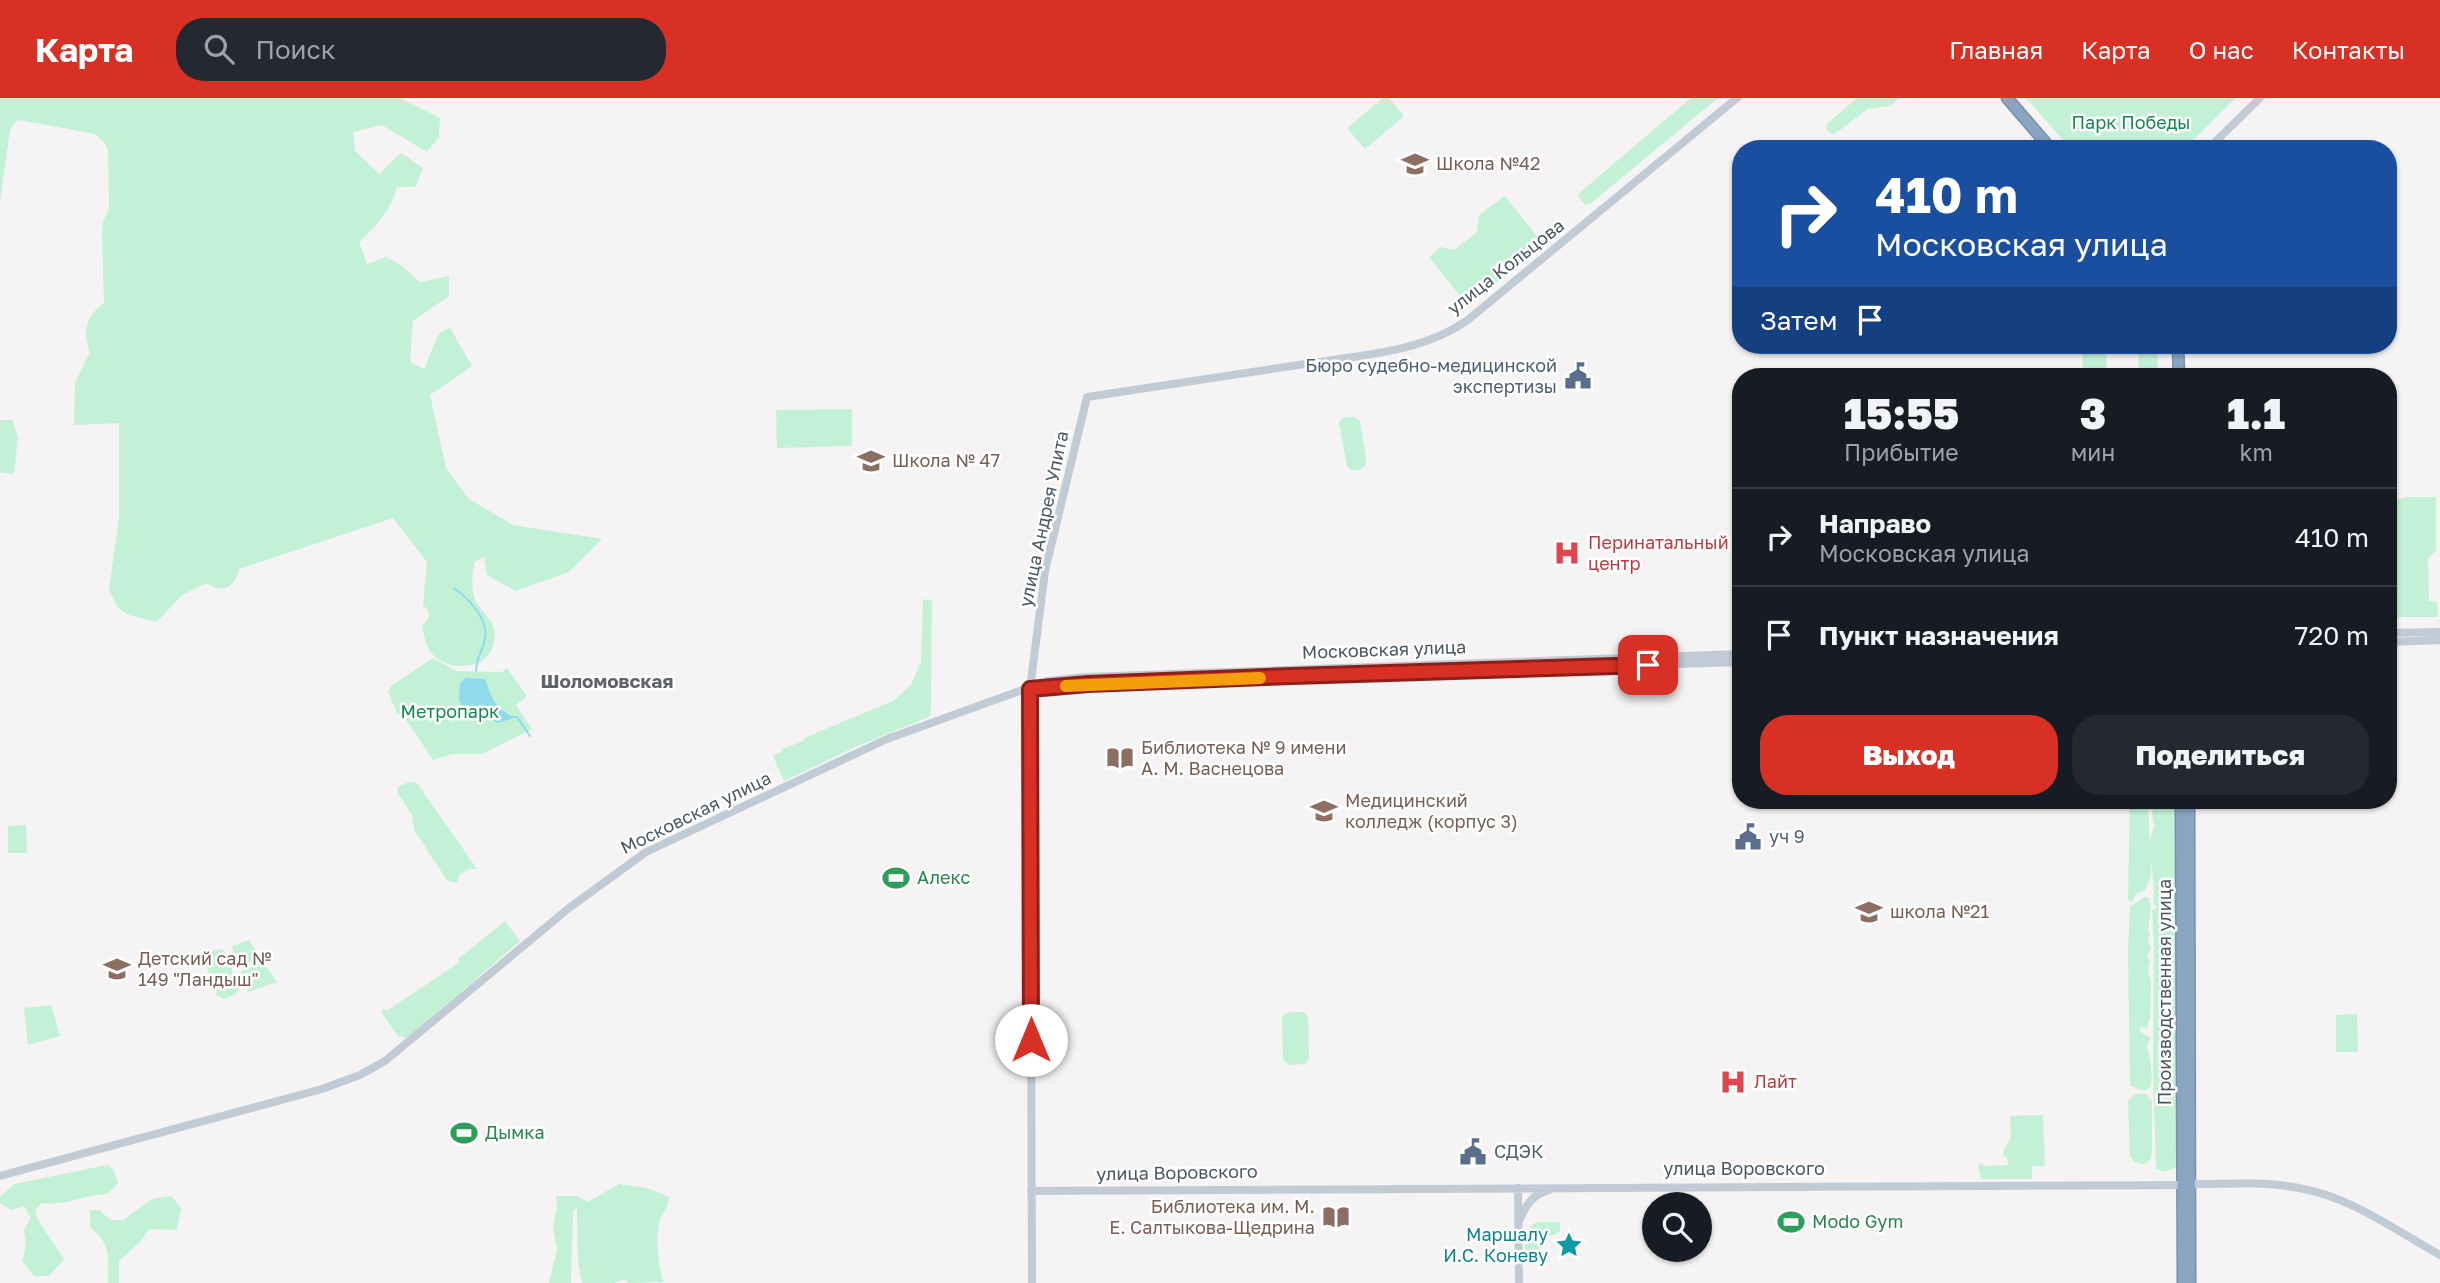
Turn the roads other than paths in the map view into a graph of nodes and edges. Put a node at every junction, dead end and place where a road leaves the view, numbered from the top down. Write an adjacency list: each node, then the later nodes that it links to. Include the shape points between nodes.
1 (1737, 98): 6 (main road, улица Кольцова, via 1469,319 1432,340 1345,358)
2 (2007, 98): 4 (highway)
3 (2260, 98): 5 (main road)
4 (2042, 140)
5 (2217, 140)
6 (1087, 397): 15 (main road, улица Андрея Упита, via 1045,571)
7 (2440, 632): 9 (main road)
8 (2397, 635): 9 (main road)
9 (2408, 637): 10 (main road); 11 (main road)
10 (2397, 640)
11 (2440, 640)
12 (1732, 655): 13 (main road, Московская улица)
13 (1682, 660): 14 (main road, Московская улица); 15 (main road, Московская улица, via 1085,677 1057,679)
14 (1732, 662)
15 (1030, 689): 18 (main road, Московская улица, via 887,739 646,852 569,908 385,1061 360,1075); 22 (main road, улица Андрея Упита)
16 (2181, 809): 19 (highway, Производственная улица)
17 (2189, 809): 19 (highway, Производственная улица)
18 (0, 1175)
19 (2187, 1184): 21 (main road, улица Воровского); 24 (main road, улица Воровского, via 2283,1185 2324,1194); 27 (highway); 28 (highway)
20 (1518, 1188): 21 (main road, улица Воровского); 22 (main road, улица Воровского); 23 (main road)
21 (1560, 1188): 23 (main road, via 1534,1197)
22 (1031, 1191): 25 (main road, улица Андрея Упита)
23 (1518, 1225): 26 (main road)
24 (2440, 1255)
25 (1032, 1283)
26 (1518, 1283)
27 (2183, 1283)
28 (2190, 1283)

